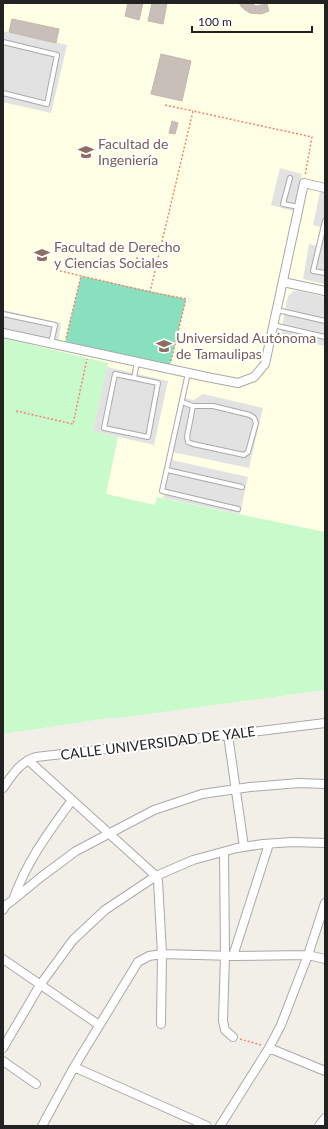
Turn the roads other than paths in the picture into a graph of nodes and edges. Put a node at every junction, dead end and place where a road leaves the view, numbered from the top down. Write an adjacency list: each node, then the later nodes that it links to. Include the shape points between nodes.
1 (3, 42): 2 (lane, via 57,55 47,104)
2 (3, 93)
3 (290, 178): 5 (lane, via 283,204)
4 (325, 188): 5 (street, via 304,184)
5 (299, 207): 8 (street)
6 (325, 221): 7 (lane, via 314,271)
7 (325, 274)
8 (282, 282): 9 (street); 10 (street)
9 (325, 291)
10 (276, 310): 12 (lane); 13 (street)
11 (3, 314): 16 (lane, via 55,325)
12 (325, 321)
13 (273, 325): 15 (lane); 18 (street, via 265,364 254,377 238,382)
14 (3, 333): 16 (street)
15 (325, 337)
16 (51, 344): 17 (street)
17 (137, 362): 18 (street); 19 (lane)
18 (188, 373): 20 (lane)
19 (134, 378): 19 (lane, via 115,374 104,428 148,437 158,383)
20 (182, 402): 21 (lane); 22 (lane)
21 (193, 406): 21 (lane, via 213,406 254,418 256,423 248,452 244,455 188,442)
22 (167, 470): 23 (lane); 24 (lane, via 162,492)
23 (242, 487)
24 (238, 509)
25 (325, 723): 26 (street, CALLE UNIVERSIDAD DE YALE)
26 (228, 735): 27 (street, CALLE UNIVERSIDAD DE YALE); 30 (street)
27 (28, 760): 29 (street, via 18,768); 31 (street)
28 (325, 784): 30 (street, via 299,783)
29 (3, 788)
30 (236, 789): 32 (street, via 202,794 154,810); 35 (street)
31 (72, 800): 32 (street); 38 (street, via 33,856)
32 (110, 834): 37 (street); 38 (street, via 76,851)
33 (325, 843): 34 (street)
34 (269, 844): 35 (street); 43 (street)
35 (244, 847): 36 (street)
36 (224, 852): 37 (street, via 193,860); 43 (street)
37 (156, 876): 41 (street); 46 (street, via 105,910 73,940)
38 (13, 900): 40 (street)
39 (325, 903): 42 (street)
40 (3, 910)
41 (162, 954): 43 (street); 47 (street); 48 (street, via 149,956 138,962)
42 (308, 955): 43 (street); 45 (street); 51 (street, via 281,1025)
43 (229, 956): 49 (street, via 223,1021 225,1030)
44 (3, 959): 46 (street)
45 (325, 959)
46 (40, 985): 48 (street); 50 (street)
47 (161, 1024)
48 (99, 1025): 53 (street)
49 (233, 1037)
50 (3, 1048)
51 (268, 1048): 54 (street); 59 (street)
52 (3, 1061): 55 (street)
53 (74, 1067): 57 (street); 58 (street)
54 (325, 1071)
55 (36, 1084)
56 (325, 1118): 60 (street)
57 (42, 1126)
58 (207, 1126)
59 (220, 1126)
60 (319, 1126)

